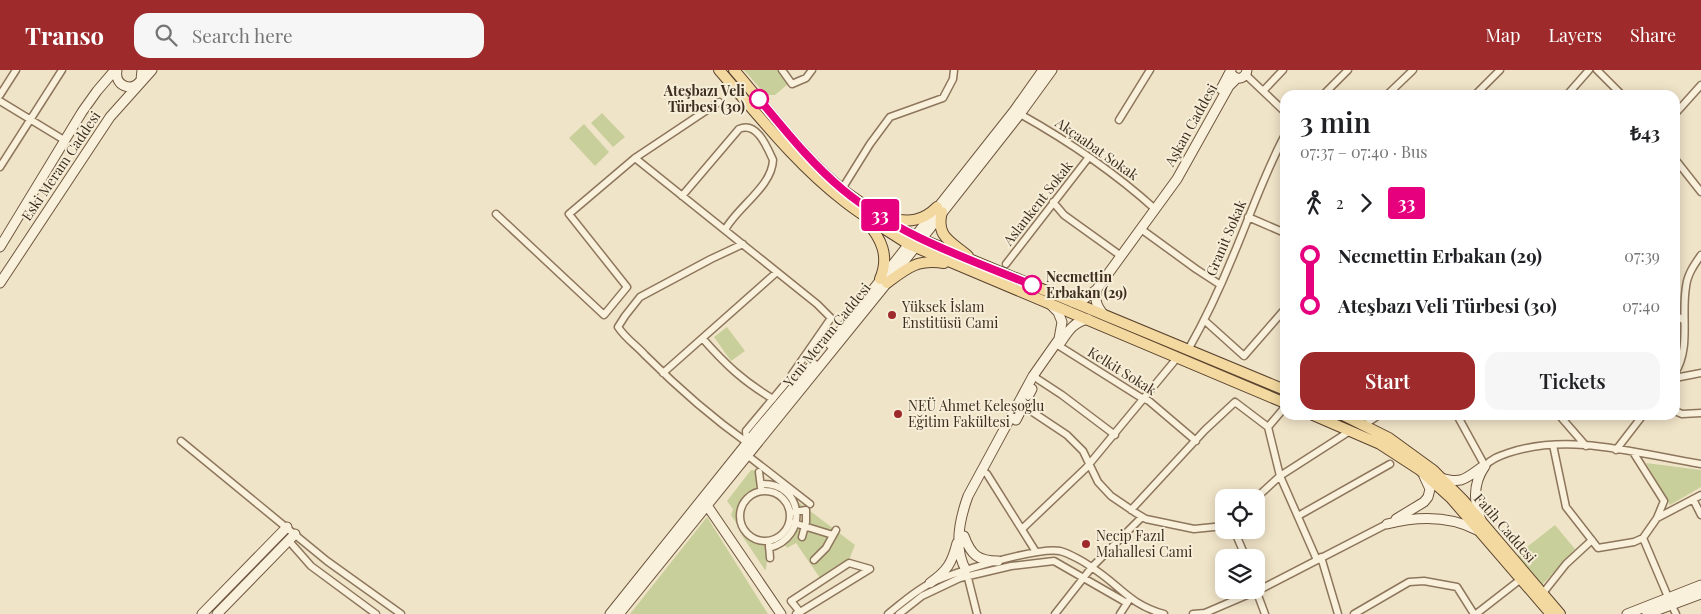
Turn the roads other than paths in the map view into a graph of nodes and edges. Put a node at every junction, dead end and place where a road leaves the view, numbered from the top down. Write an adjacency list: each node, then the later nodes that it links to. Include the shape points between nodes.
1 (16, 70): 30 (street)
2 (62, 70): 36 (street)
3 (142, 70): 22 (street)
4 (152, 70): 22 (street, Eski Meram Caddesi)
5 (720, 70): 51 (main road, via 800,163)
6 (734, 70): 45 (main road, via 805,152)
7 (782, 70): 8 (street, via 792,84 806,78)
8 (812, 70)
9 (954, 70): 45 (street, via 954,79 943,98 890,117)
10 (1043, 70): 50 (street, Yeni Meram Caddesi)
11 (1052, 70): 35 (street, Yeni Meram Caddesi)
12 (1150, 70): 37 (street)
13 (1231, 70): 21 (street, via 1232,75); 44 (street, Aşkan Caddesi)
14 (1283, 70): 29 (street)
15 (1348, 70): 24 (street)
16 (1413, 70): 25 (street)
17 (1500, 70): 26 (street)
18 (1589, 70): 27 (street)
19 (114, 71): 22 (street, via 123,86); 38 (street, Eski Meram Caddesi, via 89,101)
20 (1599, 71): 28 (street)
21 (1243, 74): 29 (street); 44 (street, Aşkan Caddesi, via 1228,86)
22 (139, 84): 68 (street, Eski Meram Caddesi, via 102,128)
23 (1701, 85): 34 (street)
24 (1328, 90)
25 (1392, 90)
26 (1480, 90)
27 (1571, 90)
28 (1617, 90)
29 (1263, 91): 33 (street)
30 (0, 95)
31 (0, 101): 36 (street)
32 (719, 102): 41 (street)
33 (1280, 107)
34 (1680, 108)
35 (1020, 114): 40 (street, Akçaabat Sokak); 50 (street, Yeni Meram Caddesi)
36 (30, 120): 38 (street); 43 (street)
37 (1119, 120)
38 (64, 140): 58 (street, Eski Meram Caddesi)
39 (1280, 146): 54 (street, Granit Sokak)
40 (1090, 157): 48 (street, Aslankent Sokak); 49 (street, Akçaabat Sokak)
41 (635, 158): 47 (street); 52 (street, via 569,214 627,287 604,314)
42 (1680, 165): 46 (street)
43 (0, 167)
44 (1170, 187): 49 (street, Aşkan Caddesi)
45 (842, 189): 53 (main road)
46 (1701, 192)
47 (682, 196): 56 (street); 56 (street, via 739,129 750,127 755,130 773,160 770,175)
48 (1053, 202): 62 (street, via 1064,215); 65 (street, Aslankent Sokak)
49 (1155, 209): 55 (street, Aşkan Caddesi)
50 (940, 210): 53 (main road, via 912,221); 59 (street, Yeni Meram Caddesi); 63 (main road, via 939,226 944,236)
51 (857, 211): 59 (main road); 67 (main road, via 882,243)
52 (496, 214)
53 (882, 217): 59 (main road)
54 (1248, 217): 57 (street); 69 (street, Granit Sokak)
55 (1141, 229): 62 (street, Aşkan Caddesi); 69 (street)
56 (725, 230): 60 (street)
57 (1280, 231)
58 (1, 241)
59 (915, 242): 63 (main road); 64 (main road); 67 (street, Yeni Meram Caddesi)
60 (743, 244): 66 (street); 84 (street, via 640,297 618,327 626,339)
61 (1701, 255): 78 (street, via 1690,270)
62 (1121, 256): 70 (street, Aşkan Caddesi)
63 (974, 262): 72 (main road)
64 (955, 264): 67 (main road, via 916,264); 71 (main road)
65 (1006, 264)
66 (777, 272): 79 (street); 89 (street, via 831,318)
67 (884, 281): 108 (street, Yeni Meram Caddesi)
68 (0, 283)
69 (1219, 284): 77 (street, Granit Sokak)
70 (1097, 289): 72 (street, via 1084,299); 73 (street, via 1095,299)
71 (1048, 302): 76 (main road); 80 (street, via 1062,322)
72 (1072, 302): 73 (main road)
73 (1104, 315): 81 (main road)
74 (1280, 315): 77 (street, via 1244,356)
75 (1680, 318): 78 (street)
76 (1088, 319): 80 (street, via 1072,326); 82 (main road)
77 (1204, 320): 81 (street, Granit Sokak)
78 (1684, 321): 83 (street)
79 (703, 338): 84 (street); 89 (street, via 747,383)
80 (1058, 345): 87 (street); 90 (street, Kelkit Sokak)
81 (1188, 350): 88 (main road)
82 (1177, 358): 90 (street); 91 (main road)
83 (1680, 362)
84 (663, 373): 108 (street, via 712,418)
85 (1701, 373): 86 (street)
86 (1680, 377)
87 (1035, 378): 92 (street); 105 (street)
88 (1280, 388)
89 (773, 399): 108 (street, via 746,431)
90 (1145, 399): 105 (street); 107 (street, Kelkit Sokak)
91 (1280, 403)
92 (1021, 404): 116 (street, via 1067,435 1083,451); 120 (street)
93 (1280, 411): 103 (street)
94 (1680, 413): 95 (street)
95 (1701, 413)
96 (1325, 420): 104 (main road)
97 (1354, 420): 102 (main road)
98 (1372, 420): 102 (street)
99 (1459, 420): 117 (street)
100 (1563, 420): 110 (street)
101 (1639, 420): 111 (street)
102 (1364, 425): 118 (main road, via 1389,438)
103 (1268, 427): 107 (street, via 1235,402); 121 (street)
104 (1350, 430): 118 (main road); 121 (street)
105 (1115, 435): 116 (street)
106 (181, 441): 137 (street)
107 (1196, 441): 129 (street)
108 (750, 445): 113 (street, Yeni Meram Caddesi); 127 (street, Yeni Meram Caddesi)
109 (1553, 445): 110 (street); 117 (street, via 1521,449 1496,457); 146 (street, via 1566,506)
110 (1586, 446): 111 (street)
111 (1616, 450): 112 (street)
112 (1633, 452): 115 (street); 134 (street, via 1664,501)
113 (747, 456): 127 (street, Yeni Meram Caddesi); 128 (street)
114 (1390, 464): 132 (street)
115 (1701, 464)
116 (1089, 465): 129 (street, via 1111,496); 141 (street)
117 (1485, 466): 122 (street, via 1460,481); 140 (street, via 1475,492)
118 (1422, 467): 122 (main road, Fatih Caddesi); 136 (street, via 1430,487 1428,497); 140 (main road, Fatih Caddesi)
119 (759, 472): 123 (street)
120 (984, 472): 141 (street); 142 (street)
121 (1280, 476): 124 (street); 132 (street)
122 (1441, 478): 140 (main road, Fatih Caddesi)
123 (762, 488): 130 (street, via 770,484 782,494); 147 (street, via 742,505 740,522 749,536)
124 (1265, 490)
125 (1701, 495): 126 (street)
126 (1693, 499): 131 (street); 134 (street)
127 (704, 502): 171 (street, Yeni Meram Caddesi); 172 (street, Yeni Meram Caddesi); 173 (street)
128 (810, 504)
129 (1131, 510): 133 (street)
130 (793, 512): 135 (street); 138 (street, via 806,510)
131 (1701, 515)
132 (1298, 516): 150 (street)
133 (1142, 517): 139 (street, via 1194,529); 153 (street)
134 (1657, 518): 145 (street)
135 (793, 523): 138 (street); 147 (street, via 787,529 783,543)
136 (1387, 524): 140 (street, via 1432,517); 150 (street)
137 (287, 527): 143 (street); 167 (street)
138 (805, 527): 144 (street); 151 (street, via 834,533)
139 (1215, 527)
140 (1482, 528): 156 (main road, Fatih Caddesi); 160 (main road, Fatih Caddesi)
141 (1022, 529): 148 (street)
142 (961, 536): 152 (street, via 976,557); 154 (street); 157 (street, via 950,564)
143 (292, 537): 168 (street); 169 (street, via 311,566); 170 (street)
144 (802, 537)
145 (1643, 538): 146 (street, via 1598,548); 164 (street)
146 (1592, 540): 160 (street, via 1566,564)
147 (769, 544): 149 (street)
148 (1036, 552): 152 (street); 153 (street, via 1061,552)
149 (770, 558)
150 (1319, 558): 158 (street); 182 (street)
151 (814, 560)
152 (998, 562): 154 (street)
153 (1092, 567): 155 (street); 165 (street)
154 (967, 573): 155 (street, via 1054,561); 157 (street); 175 (street, via 922,596); 176 (street)
155 (1083, 578): 165 (street); 177 (street)
156 (1521, 578): 184 (street); 185 (main road, Fatih Caddesi)
157 (930, 583): 174 (street)
158 (1265, 585)
159 (1701, 585): 164 (street)
160 (1543, 594): 186 (main road, Fatih Caddesi)
161 (1701, 594): 164 (street)
162 (1236, 599): 180 (street, via 1205,613)
163 (1259, 599): 181 (street)
164 (1670, 600): 187 (street); 188 (street); 189 (street)
165 (1128, 601): 178 (street); 179 (street)
166 (798, 613): 166 (street, via 854,579 870,570 849,563 792,601)
167 (202, 614)
168 (217, 614)
169 (376, 614)
170 (401, 614)
171 (610, 614)
172 (619, 614)
173 (781, 614)
174 (888, 614)
175 (899, 614)
176 (977, 614)
177 (1055, 614)
178 (1120, 614)
179 (1164, 614)
180 (1193, 614)
181 (1265, 614)
182 (1338, 614)
183 (1354, 614): 184 (street, via 1409,582 1424,581 1457,587)
184 (1475, 614)
185 (1551, 614)
186 (1560, 614)
187 (1627, 614)
188 (1647, 614)
189 (1676, 614)

